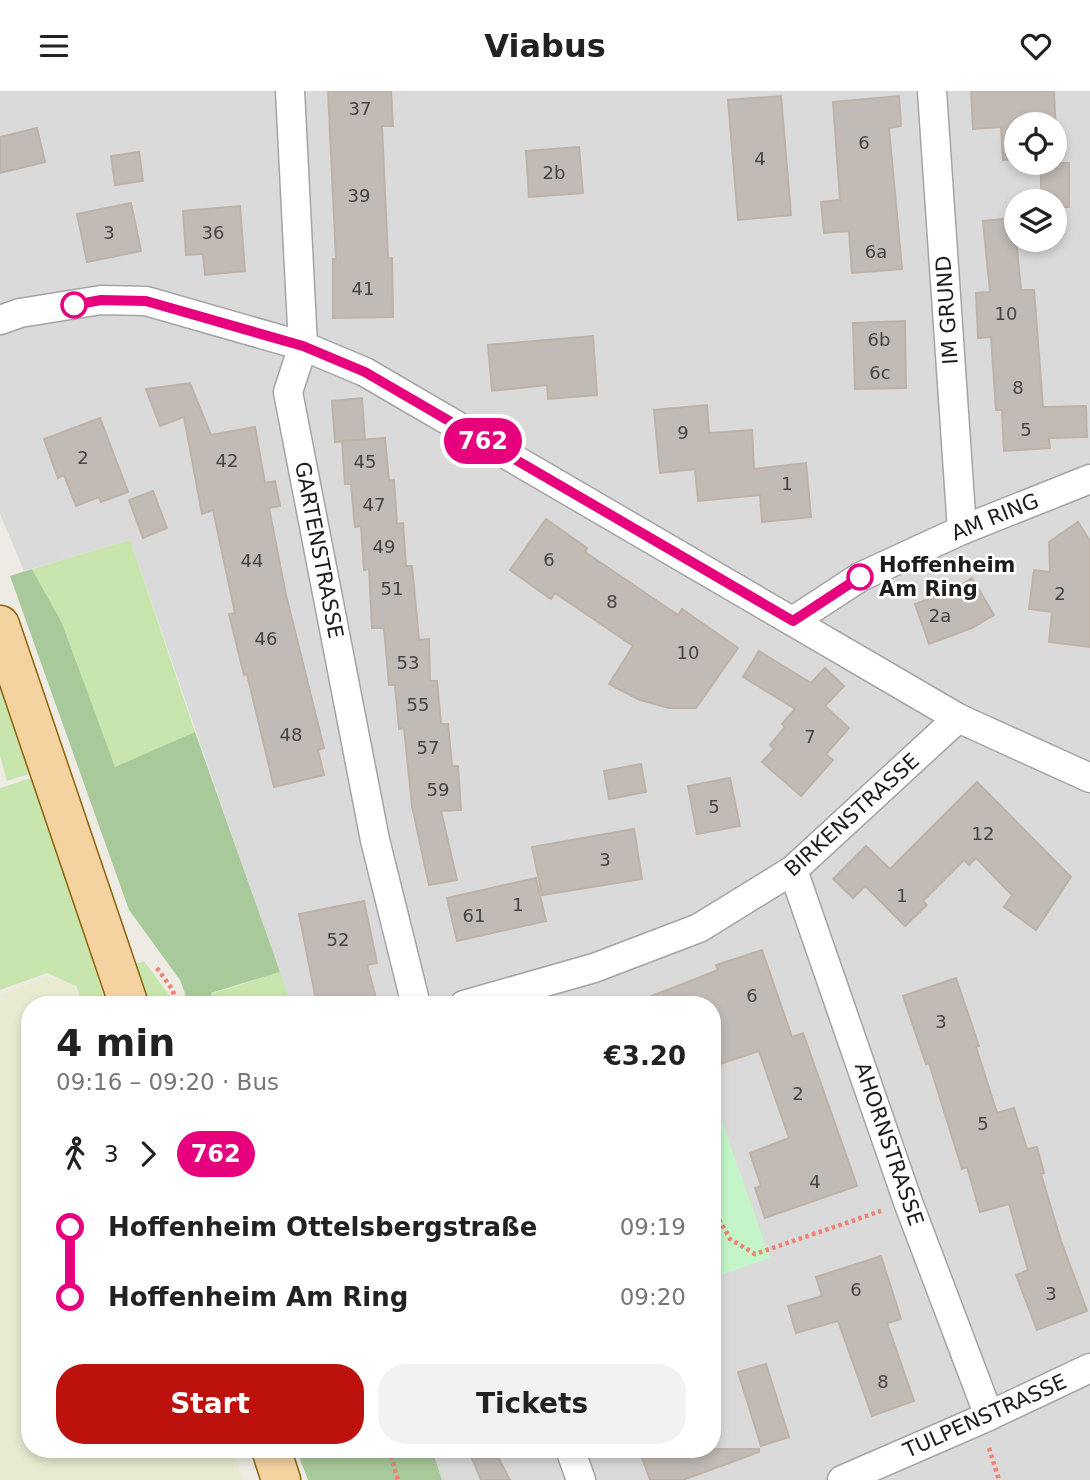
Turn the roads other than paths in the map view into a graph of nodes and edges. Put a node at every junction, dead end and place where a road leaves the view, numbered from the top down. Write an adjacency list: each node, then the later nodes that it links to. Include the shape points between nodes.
1 (290, 91): 4 (street, GARTENSTRASSE)
2 (932, 91): 6 (street, IM GRUND)
3 (0, 320): 4 (street, via 101,300 146,301)
4 (303, 346): 7 (street, via 365,372); 13 (street, GARTENSTRASSE, via 288,392 374,840)
5 (1090, 479): 6 (street, AM RING)
6 (962, 530): 7 (street, AM RING, via 860,577)
7 (793, 621): 9 (street)
8 (0, 625): 12 (main road)
9 (958, 719): 10 (street); 11 (street, BIRKENSTRASSE)
10 (1090, 778)
11 (793, 870): 14 (street, BIRKENSTRASSE, via 699,928 594,968); 16 (street, AHORNSTRASSE, via 908,1202)
12 (126, 996)
13 (414, 996)
14 (496, 996)
15 (1090, 1368): 16 (street, TULPENSTRASSE)
16 (989, 1416): 21 (street, TULPENSTRASSE)
17 (274, 1458): 19 (main road)
18 (573, 1458): 20 (street)
19 (281, 1480)
20 (581, 1480)
21 (842, 1480)

